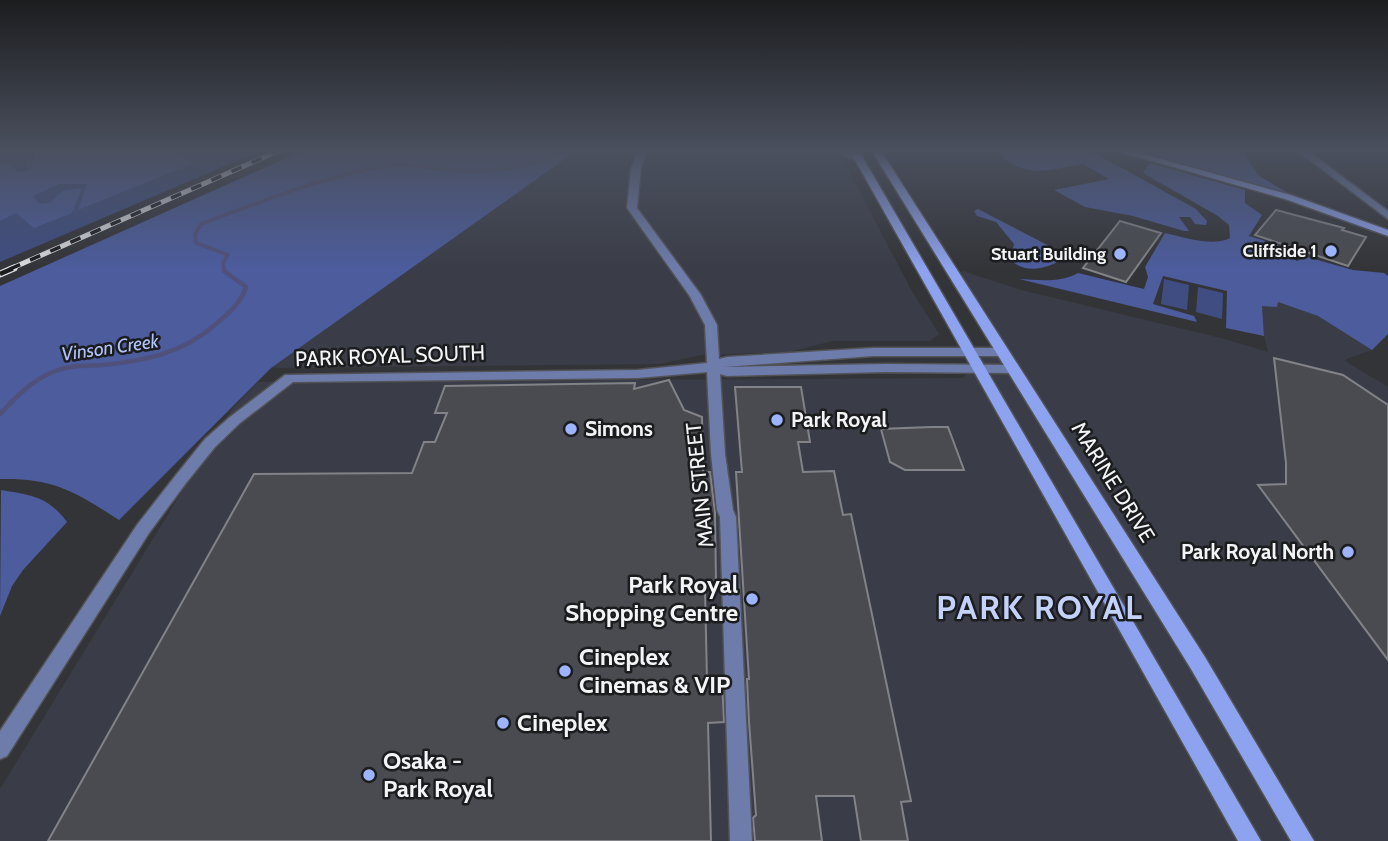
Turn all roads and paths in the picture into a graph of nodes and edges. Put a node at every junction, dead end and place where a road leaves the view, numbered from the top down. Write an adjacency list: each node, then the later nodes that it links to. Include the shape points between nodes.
1 (634, 190): 10 (street, MAIN STREET, via 632,208 711,325)
2 (876, 190): 9 (main road)
3 (900, 190): 8 (main road, MARINE DRIVE)
4 (1263, 190): 7 (main road)
5 (1354, 190): 6 (street)
6 (1388, 216)
7 (1388, 233)
8 (1001, 352): 9 (street, PARK ROYAL SOUTH); 11 (main road, MARINE DRIVE)
9 (974, 360): 10 (street, PARK ROYAL SOUTH, via 886,368 727,372); 10 (street, PARK ROYAL SOUTH, via 873,352 727,361); 11 (street); 14 (main road)
10 (712, 367): 12 (street, PARK ROYAL SOUTH, via 638,374 290,378 234,420 188,470 143,529); 13 (street, MAIN STREET, via 728,517)
11 (1013, 369): 15 (main road, MARINE DRIVE, via 1198,663)
12 (0, 749)
13 (741, 841)
14 (1250, 841)
15 (1303, 841)

